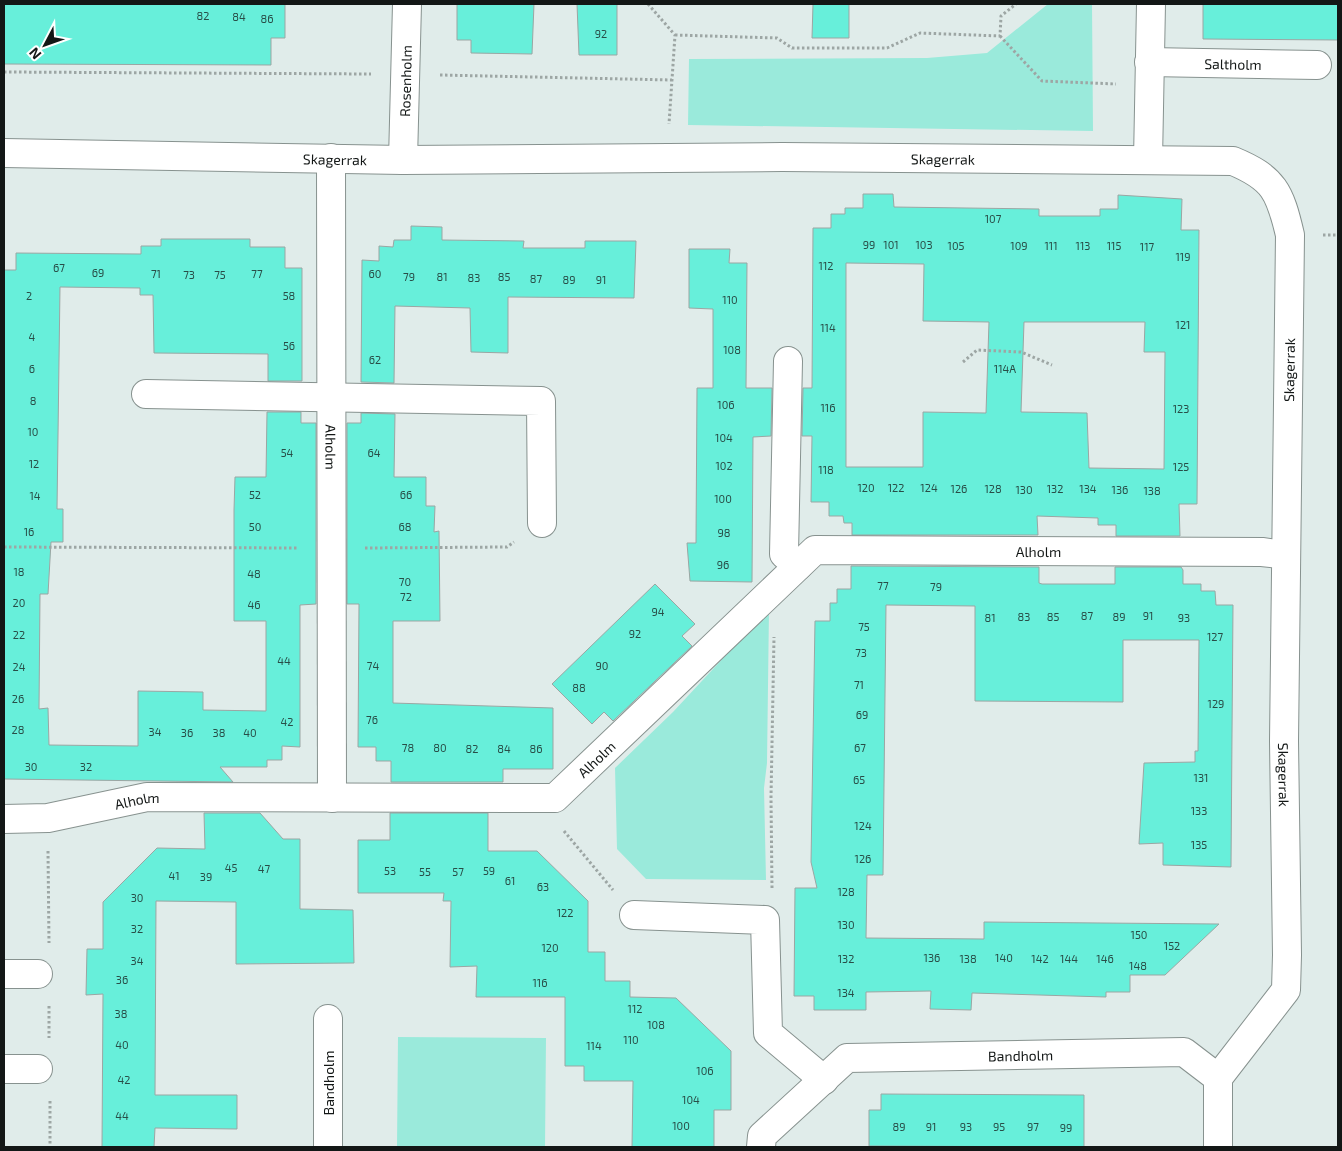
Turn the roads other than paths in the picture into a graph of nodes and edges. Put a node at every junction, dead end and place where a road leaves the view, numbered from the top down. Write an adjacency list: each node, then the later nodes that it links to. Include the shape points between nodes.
1 (407, 4): 7 (street, Rosenholm)
2 (1151, 4): 4 (street)
3 (1316, 64): 4 (street, Saltholm)
4 (1149, 74): 8 (street)
5 (4, 153): 6 (street, Skagerrak)
6 (331, 158): 7 (street, Skagerrak); 11 (street, Alholm)
7 (403, 160): 8 (street, Skagerrak, via 782,157)
8 (1148, 160): 13 (street, Skagerrak, via 1233,161 1257,171 1271,184 1285,213 1290,235)
9 (788, 361): 14 (street, via 784,554)
10 (146, 394): 11 (street)
11 (332, 396): 12 (street, via 541,401); 15 (street, Alholm)
12 (542, 523)
13 (1286, 555): 14 (street, Alholm, via 1262,552 815,550); 23 (street, Skagerrak, via 1286,990)
14 (798, 566): 15 (street, Alholm, via 556,798)
15 (332, 798): 16 (street, Alholm, via 147,797 48,818)
16 (4, 819)
17 (634, 915): 24 (street, via 765,920 768,1033)
18 (4, 974): 19 (street)
19 (38, 974)
20 (328, 1019): 25 (street, Bandholm)
21 (4, 1068): 22 (street)
22 (38, 1068)
23 (1218, 1078): 24 (street, Bandholm, via 1184,1052 848,1058); 27 (street)
24 (824, 1080): 26 (street, Bandholm, via 762,1136)
25 (328, 1147)
26 (761, 1147)
27 (1218, 1147)

